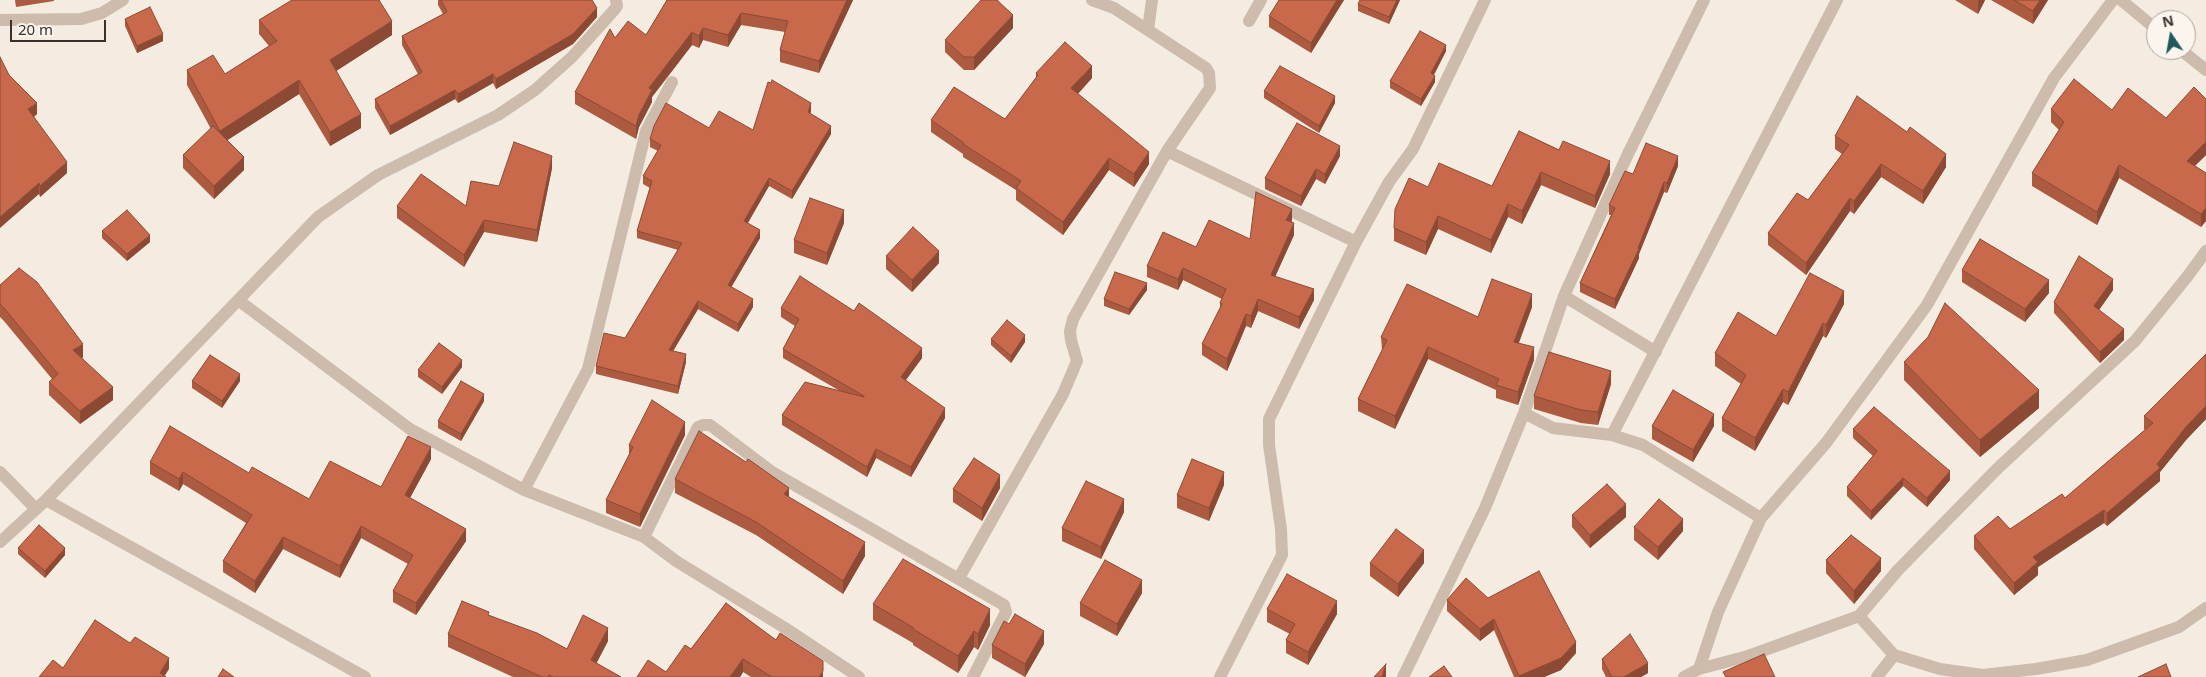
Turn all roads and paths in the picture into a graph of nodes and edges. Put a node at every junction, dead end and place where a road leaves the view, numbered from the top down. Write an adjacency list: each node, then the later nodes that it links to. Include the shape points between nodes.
1 (123, 0): 10 (street, via 102,13 81,19)
2 (616, 0): 21 (street, via 615,9 572,57 535,90 498,115 378,175 318,216)
3 (1092, 0): 13 (street, via 1114,8)
4 (1152, 0): 13 (street)
5 (1261, 0): 11 (street)
6 (1485, 0): 18 (street, via 1413,148 1389,182)
7 (1704, 0): 20 (street, via 1627,156)
8 (1837, 0): 22 (street)
9 (2113, 1): 12 (street); 29 (street, via 2054,78 1927,304 1826,443)
10 (0, 20)
11 (1249, 22)
12 (2146, 22)
13 (1148, 30): 17 (street, via 1206,68 1211,81 1210,88)
14 (2194, 60): 15 (street)
15 (2206, 70)
16 (672, 82): 26 (street, via 646,131 588,369)
17 (1167, 151): 18 (street); 32 (street, via 1073,319 1070,331 1077,361 1062,394)
18 (1356, 242): 41 (street, via 1269,419 1282,555)
19 (2206, 251): 34 (street, via 2136,341 1998,468 1898,570)
20 (1564, 296): 22 (street); 23 (street)
21 (238, 300): 26 (street, via 410,429); 27 (street)
22 (1656, 352): 24 (street)
23 (1524, 413): 24 (street, via 1553,428); 42 (street, via 1485,508)
24 (1612, 435): 29 (street, via 1643,445)
25 (0, 472): 28 (street)
26 (524, 490): 30 (street)
27 (46, 500): 28 (street); 38 (street)
28 (36, 509): 31 (street)
29 (1761, 518): 36 (street, via 1718,612)
30 (644, 537): 32 (street, via 698,427 706,424 772,472); 39 (street, via 676,561)
31 (0, 542)
32 (958, 578): 40 (street, via 1006,608)
33 (2206, 608): 37 (street, via 2179,627 2087,660 1983,675)
34 (1859, 616): 35 (street); 36 (street, via 1748,656)
35 (1894, 654): 37 (street); 44 (street)
36 (1699, 669): 43 (street)
37 (1942, 673)
38 (365, 677)
39 (859, 677)
40 (973, 677)
41 (1220, 677)
42 (1403, 677)
43 (1684, 677)
44 (1877, 677)

